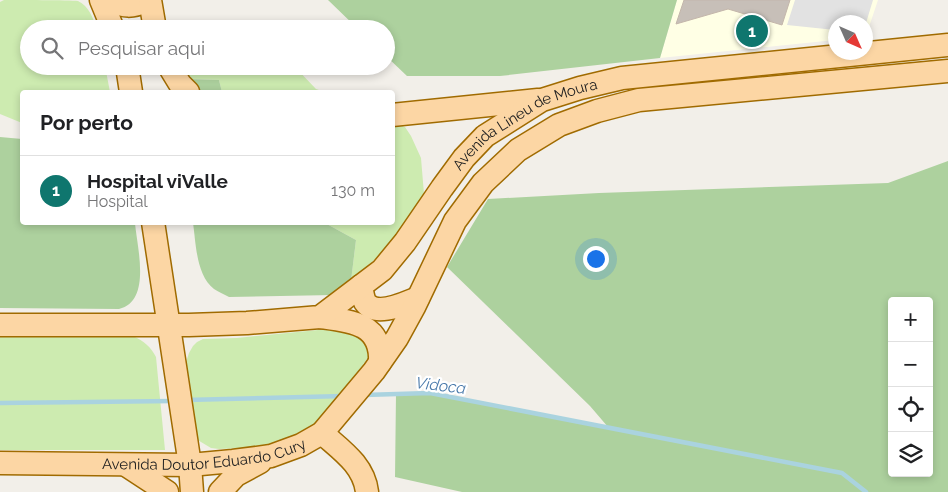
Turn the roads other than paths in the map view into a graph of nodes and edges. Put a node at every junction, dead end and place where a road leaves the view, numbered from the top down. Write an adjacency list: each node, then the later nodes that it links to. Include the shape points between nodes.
1 (102, 0): 4 (main road)
2 (108, 0): 3 (main road, via 123,6 135,6)
3 (149, 0): 5 (main road)
4 (109, 20)
5 (153, 20)
6 (948, 45): 12 (main road, Avenida Lineu de Moura, via 622,78)
7 (948, 71): 16 (main road, Avenida Lineu de Moura, via 639,100 558,125 518,150 483,183 455,221)
8 (128, 75): 10 (main road)
9 (174, 75): 11 (main road)
10 (131, 90)
11 (186, 90)
12 (542, 100): 13 (main road); 15 (main road, Avenida Lineu de Moura, via 486,136 464,158 405,242 382,270)
13 (395, 115)
14 (153, 225): 19 (main road)
15 (361, 286): 16 (main road, via 365,302 386,310); 17 (main road, Avenida Lineu de Moura)
16 (418, 298): 20 (main road, Avenida Lineu de Moura, via 397,338)
17 (320, 317): 19 (main road, via 246,324); 20 (main road, via 354,322 366,329 379,346)
18 (0, 325): 19 (main road)
19 (170, 325): 25 (main road)
20 (377, 366): 21 (main road, Avenida Doutor Eduardo Cury)
21 (326, 430): 22 (main road, Avenida Doutor Eduardo Cury, via 300,445); 29 (main road, via 364,476)
22 (270, 456): 25 (main road, Avenida Doutor Eduardo Cury); 28 (main road, via 236,475)
23 (0, 463): 24 (main road, Avenida Doutor Eduardo Cury)
24 (125, 464): 25 (main road, Avenida Doutor Eduardo Cury); 26 (main road)
25 (190, 465): 27 (main road)
26 (167, 492)
27 (192, 492)
28 (220, 492)
29 (367, 492)

